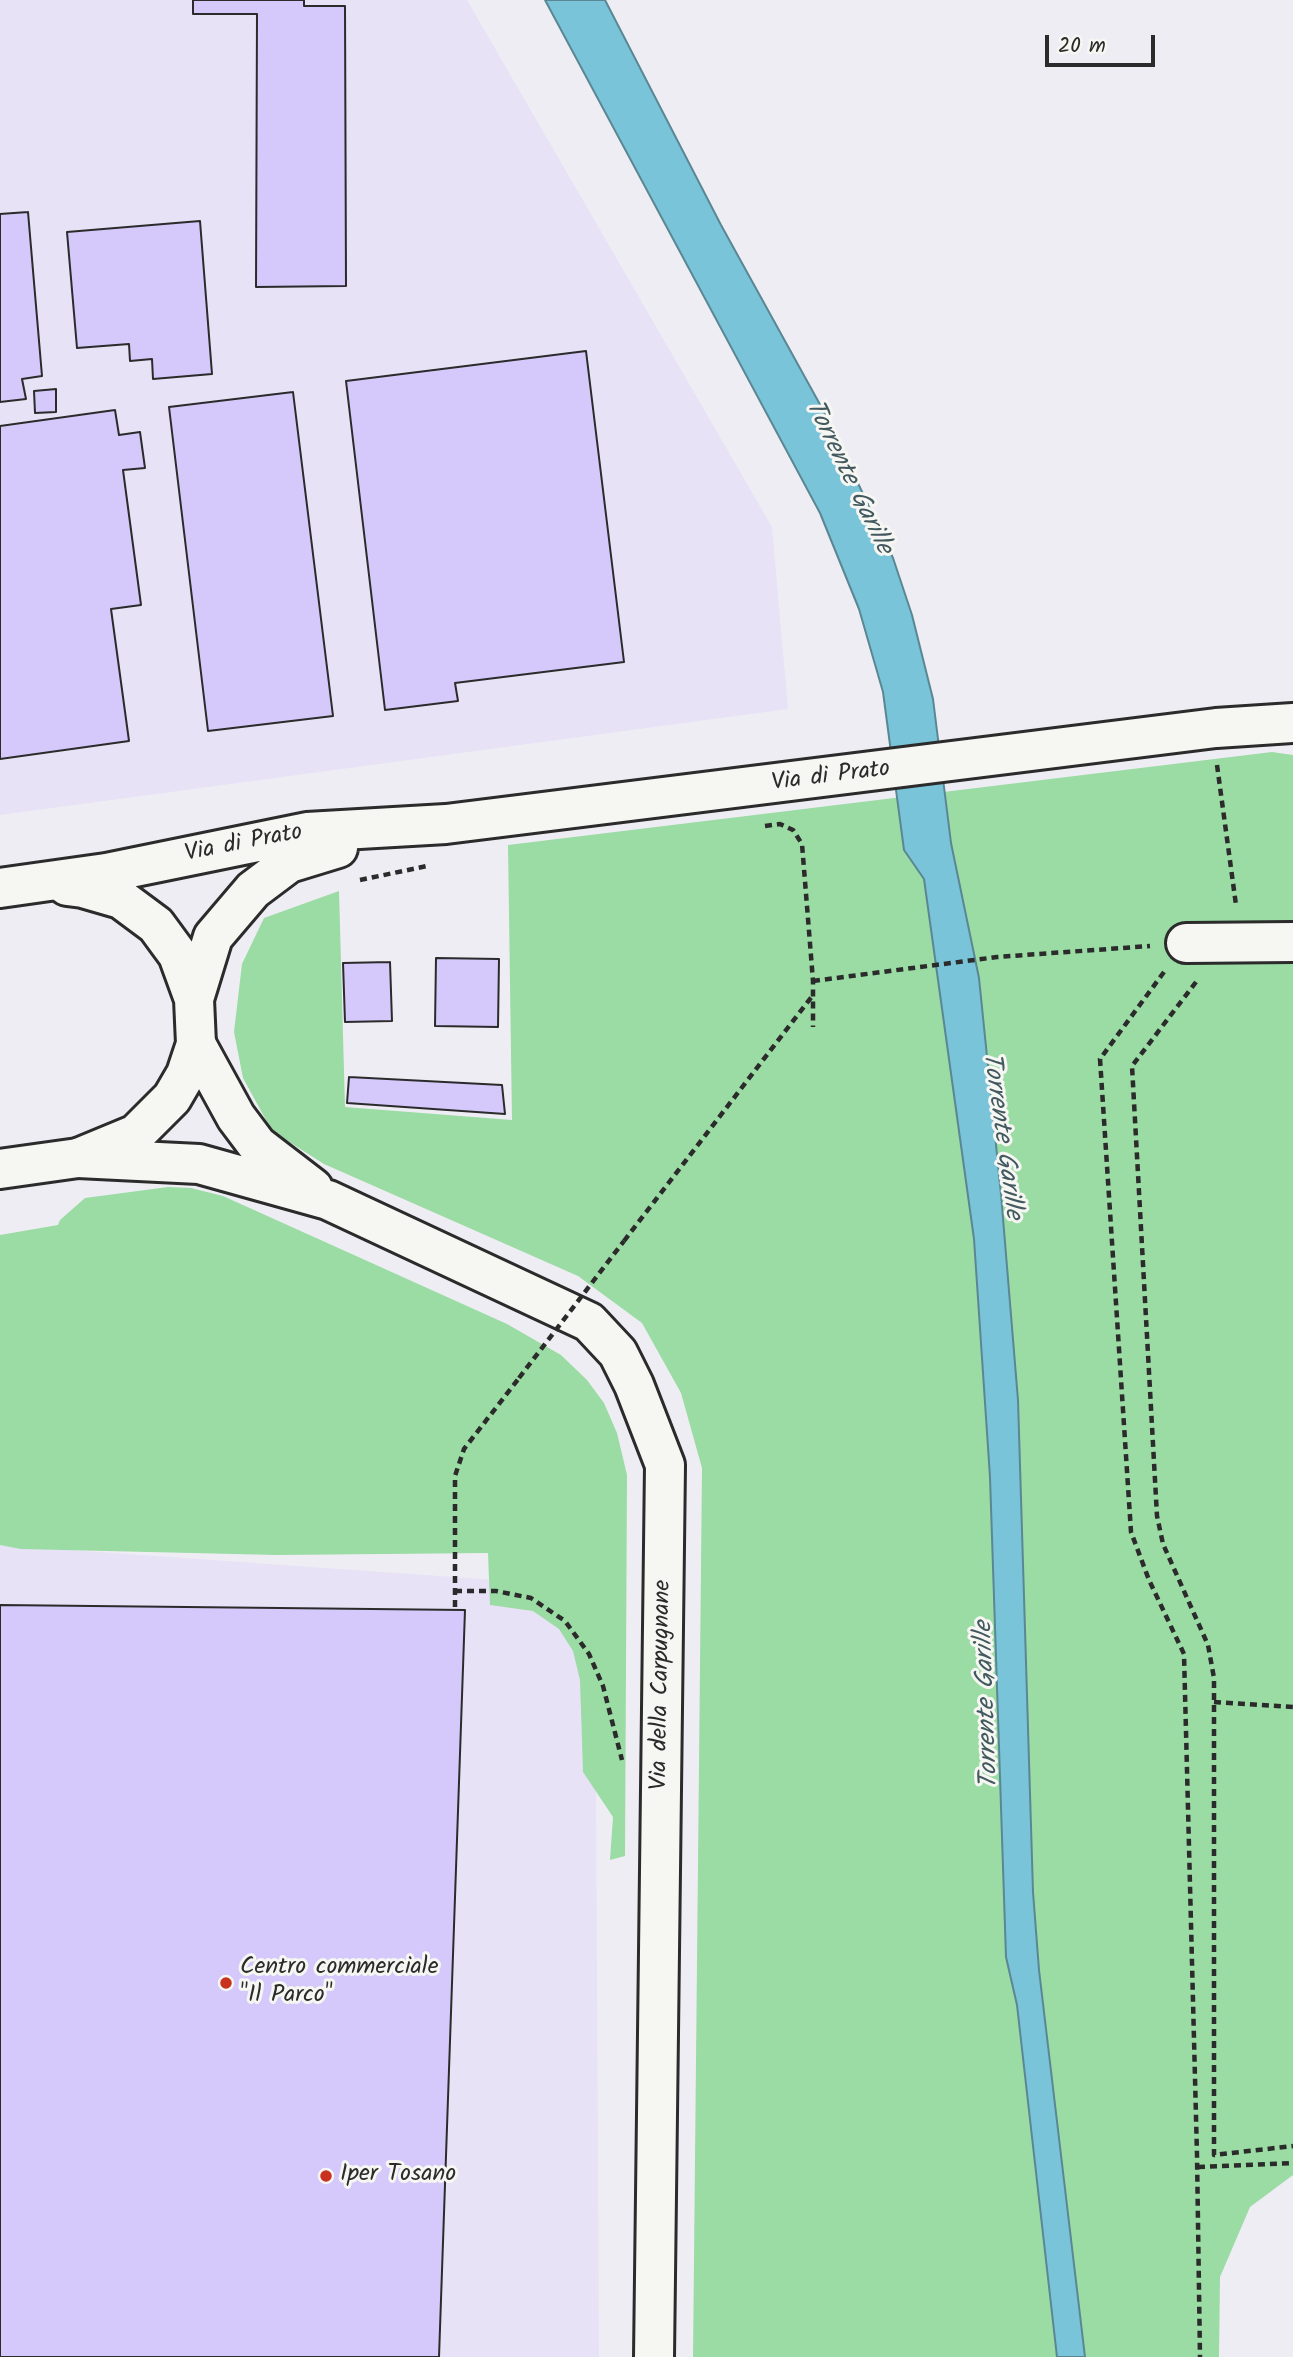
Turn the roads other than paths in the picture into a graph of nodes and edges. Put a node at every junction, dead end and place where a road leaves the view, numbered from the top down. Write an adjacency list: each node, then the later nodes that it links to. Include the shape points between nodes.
1 (1293, 703): 3 (main road, Via di Prato)
2 (1293, 723): 3 (main road, Via di Prato)
3 (1217, 744): 4 (main road, Via di Prato, via 1039,751)
4 (446, 824): 5 (main road, Via di Prato, via 307,832); 9 (main road, Via di Prato, via 289,863 253,890 213,937)
5 (44, 883): 6 (main road, Via di Prato); 9 (main road, Via di Prato, via 83,888 121,900 156,925 178,955)
6 (0, 888)
7 (1293, 942): 8 (main road)
8 (1186, 943)
9 (194, 999): 10 (main road, Via di Prato)
10 (196, 1044): 11 (main road, Via di Prato, via 172,1098 136,1134); 13 (main road, Via della Carpugnane, via 236,1117 257,1144)
11 (78, 1157): 12 (main road, Via di Prato); 13 (main road, Via della Carpugnane, via 199,1164)
12 (0, 1169)
13 (328, 1200): 14 (main road, Via della Carpugnane, via 589,1322 618,1353 666,1465)
14 (653, 2357)

